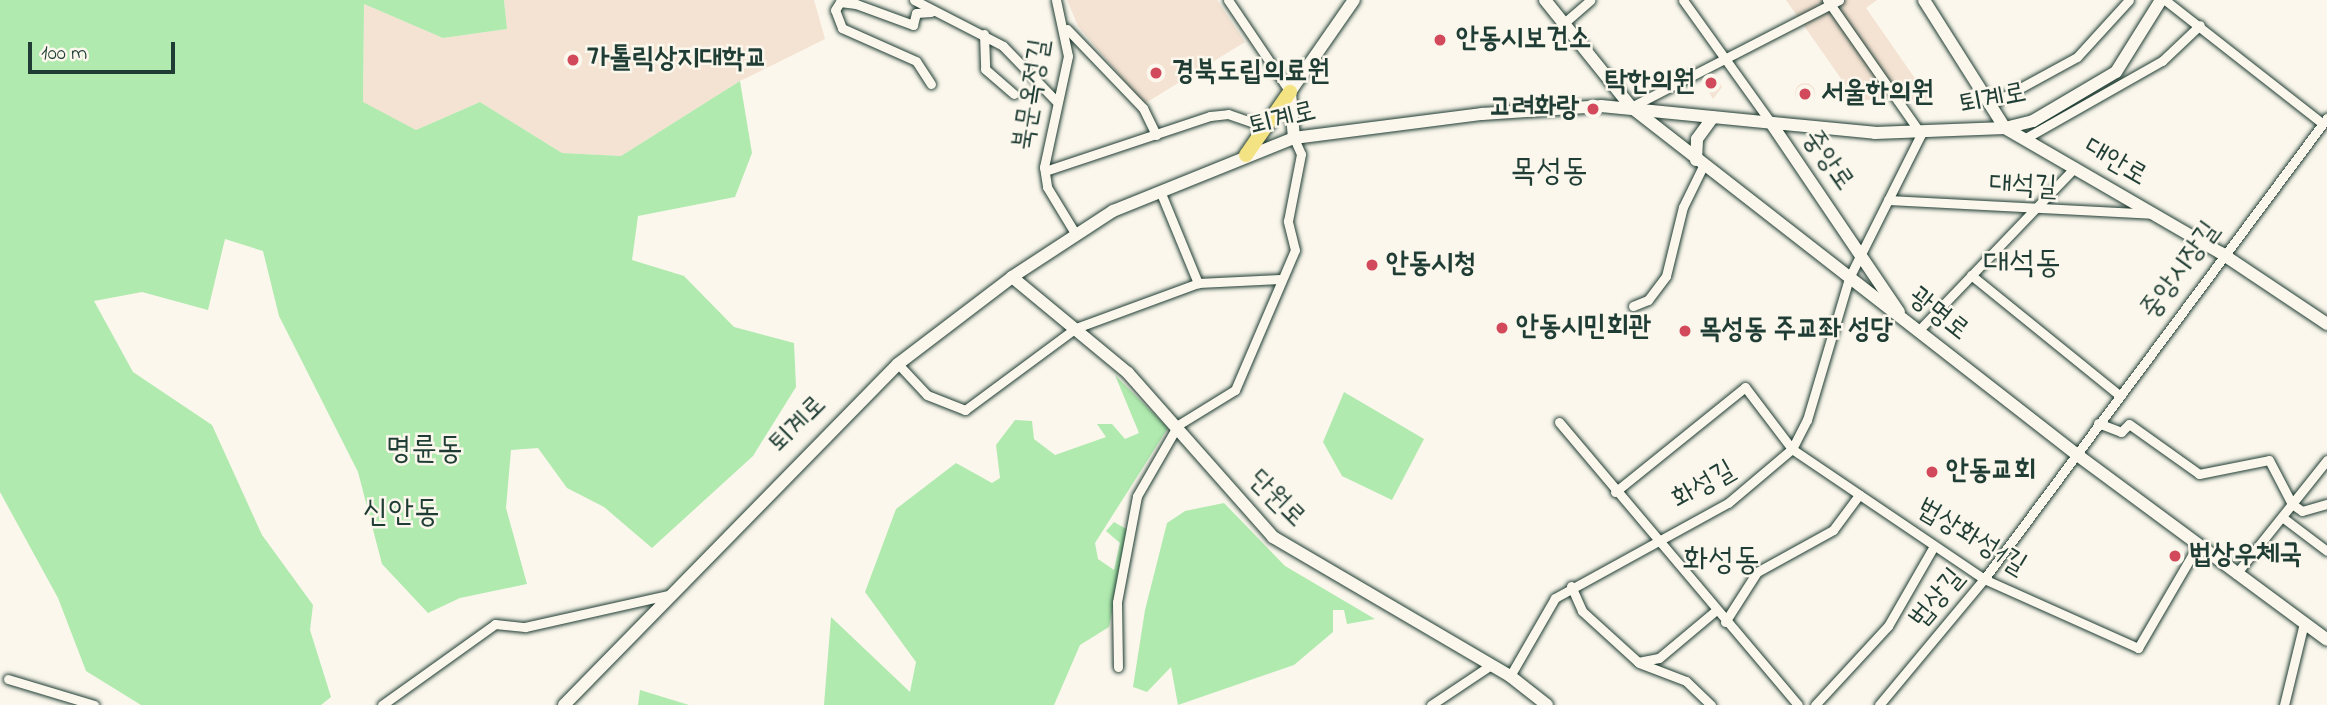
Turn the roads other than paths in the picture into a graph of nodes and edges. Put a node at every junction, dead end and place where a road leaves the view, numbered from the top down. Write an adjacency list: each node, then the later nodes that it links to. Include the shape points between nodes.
1 (914, 0): 12 (street)
2 (1056, 0): 15 (street, 북문옥정길)
3 (1228, 0): 19 (street)
4 (1354, 0): 19 (street)
5 (1545, 0): 13 (street, 광명로)
6 (1590, 0): 13 (street)
7 (1683, 0): 17 (street, 중앙로)
8 (1924, 0): 22 (street, 대안로)
9 (2129, 0): 22 (street, via 2077,57)
10 (2163, 0): 14 (street); 28 (street, 퇴계로, via 2116,72 2033,121)
11 (1832, 2): 17 (street); 29 (street)
12 (931, 12): 16 (street); 18 (street, via 916,13 913,25 856,4 840,2 835,10 842,28 916,61)
13 (1564, 23): 23 (street, 광명로)
14 (2200, 25): 25 (street); 32 (street, via 2162,61)
15 (1067, 29): 21 (street, 북문옥정길); 30 (street, via 1143,108)
16 (984, 34): 20 (street, via 985,69); 21 (street, via 1033,71)
17 (1726, 60): 23 (street); 26 (street, 중앙로)
18 (931, 84)
19 (1290, 92): 27 (main road); 31 (street)
20 (1014, 94)
21 (1057, 102): 36 (street, 북문옥정길)
22 (1989, 105): 28 (street, 대안로)
23 (1631, 107): 24 (street, 퇴계로); 31 (street, 퇴계로, via 1482,114); 34 (street, 광명로)
24 (1713, 117): 26 (street, 퇴계로); 34 (street, via 1697,139)
25 (2325, 120): 43 (street, 중앙시장길)
26 (1771, 123): 29 (street, 퇴계로); 42 (street, 중앙로)
27 (1265, 127): 30 (street, via 1228,114); 33 (main road)
28 (2005, 128): 29 (street, 퇴계로); 32 (street, 대안로)
29 (1920, 134): 38 (street)
30 (1156, 135): 36 (street)
31 (1294, 138): 33 (street, 퇴계로); 47 (street, via 1301,154 1288,221 1295,250)
32 (2024, 139): 35 (street, 대안로)
33 (1246, 155): 37 (street, 퇴계로)
34 (1700, 163): 46 (street, 광명로); 49 (street, via 1683,206 1666,276 1648,300)
35 (2075, 167): 39 (street); 40 (street, 대안로)
36 (1045, 171): 41 (street, 북문옥정길, via 1053,200)
37 (1160, 191): 41 (street, 퇴계로); 48 (street)
38 (1888, 200): 39 (street, 대석길); 42 (street)
39 (2032, 212): 40 (street, 대석길); 44 (street)
40 (2155, 214): 43 (street, 대안로)
41 (1074, 233): 45 (street, 퇴계로)
42 (1861, 253): 46 (street); 50 (street, 중앙로)
43 (2221, 253): 51 (street, 대안로); 55 (street, 중앙시장길)
44 (1972, 275): 53 (street); 55 (street)
45 (1012, 277): 52 (street, 단원로); 54 (street, 퇴계로)
46 (1849, 278): 50 (street, 광명로); 59 (street)
47 (1280, 279): 48 (street); 58 (street, via 1235,390)
48 (1198, 284): 52 (street)
49 (1633, 306)
50 (1902, 318): 53 (street, 광명로)
51 (2327, 324)
52 (1076, 328): 54 (street, via 965,410 927,396); 58 (street, 단원로)
53 (1918, 331): 60 (street, 광명로)
54 (898, 363): 74 (street, 퇴계로)
55 (2119, 395): 57 (street, 중앙시장길)
56 (1559, 422): 62 (street)
57 (2098, 423): 60 (street, 중앙시장길); 64 (street, via 2121,432 2129,424 2199,474 2269,460)
58 (1178, 425): 80 (street, 단원로, via 1273,537); 81 (street, via 1137,496 1117,603)
59 (1793, 449): 62 (street, 법상화성1길, via 1745,387); 63 (street, 법상화성1길); 67 (street, 화성길, via 1728,503)
60 (2076, 454): 68 (street, 광명로); 72 (street, 법상길)
61 (2327, 460): 64 (street)
62 (1615, 492): 67 (street)
63 (1859, 495): 69 (street, 법상화성1길); 76 (street, via 1832,530 1757,572)
64 (2292, 504): 65 (street, via 2302,511); 66 (street)
65 (2327, 505)
66 (2282, 517): 70 (street); 71 (street)
67 (1653, 540): 73 (street, 화성길); 75 (street)
68 (2198, 545): 71 (street, 광명로); 72 (street, 법상화성1길, via 2138,648)
69 (1934, 546): 72 (street, 법상화성1길); 93 (street, via 1888,626)
70 (2327, 551)
71 (2236, 574): 77 (street, 광명로)
72 (1984, 579): 85 (street, 법상길)
73 (1571, 586): 79 (street, via 1582,611); 82 (street, 화성길, via 1543,611)
74 (668, 595): 84 (street, 퇴계로); 87 (street, via 525,627 495,624)
75 (1715, 611): 76 (street); 79 (street, via 1659,658)
76 (1725, 622): 92 (street)
77 (2304, 623): 78 (street, 광명로); 94 (street)
78 (2327, 640)
79 (1637, 662): 91 (street, via 1686,681)
80 (1491, 665): 82 (street, 단원로); 89 (street)
81 (1118, 667)
82 (1510, 676): 90 (street, 단원로)
83 (8, 678): 86 (street)
84 (580, 701): 88 (street, 퇴계로)
85 (1881, 704)
86 (93, 705)
87 (382, 705)
88 (564, 705)
89 (1431, 705)
90 (1547, 705)
91 (1711, 705)
92 (1798, 705)
93 (1815, 705)
94 (2284, 705)

